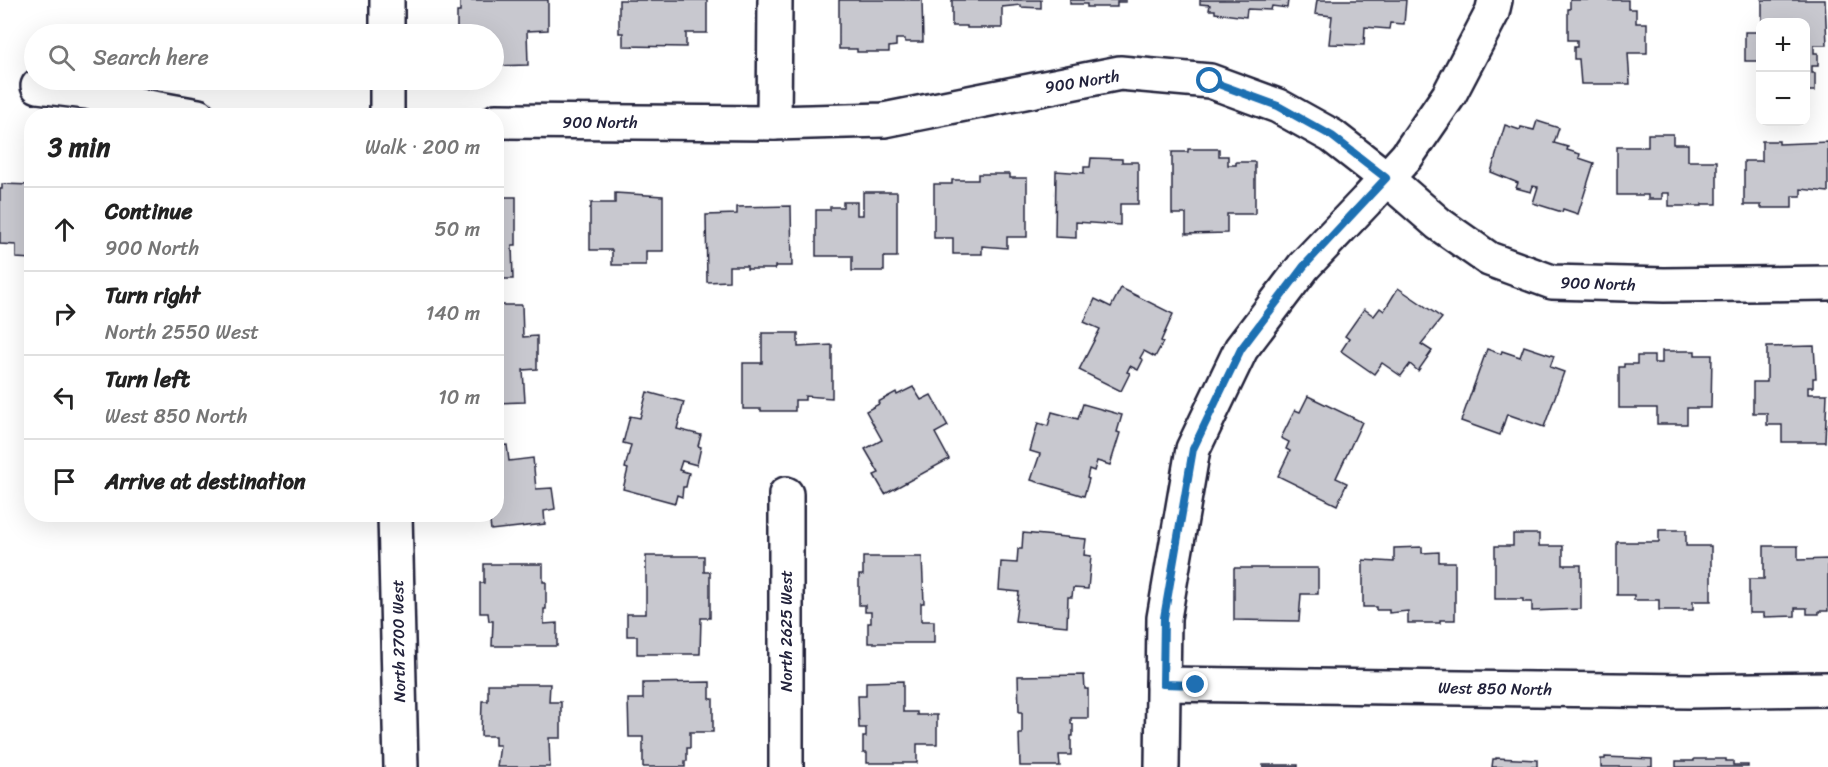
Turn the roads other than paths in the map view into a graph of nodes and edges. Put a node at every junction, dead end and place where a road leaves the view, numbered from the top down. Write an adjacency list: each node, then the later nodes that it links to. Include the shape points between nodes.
1 (387, 0): 4 (street)
2 (775, 0): 10 (street)
3 (1495, 0): 11 (street, via 1449,95 1407,156)
4 (387, 24)
5 (71, 90): 7 (street)
6 (387, 90): 8 (street)
7 (153, 108)
8 (387, 108)
9 (504, 121): 10 (street, 900 North)
10 (774, 123): 11 (street, 900 North, via 884,120 1120,73 1210,81 1278,106 1332,136)
11 (1386, 178): 12 (street, 900 North, via 1438,224 1489,259 1552,282); 15 (street, via 1304,266 1241,349 1193,449 1164,618)
12 (1828, 283)
13 (786, 494): 18 (street, North 2625 West)
14 (395, 522): 17 (street, North 2700 West)
15 (1163, 684): 16 (street, West 850 North, via 1689,691); 19 (street)
16 (1828, 689)
17 (401, 767)
18 (786, 767)
19 (1162, 767)

